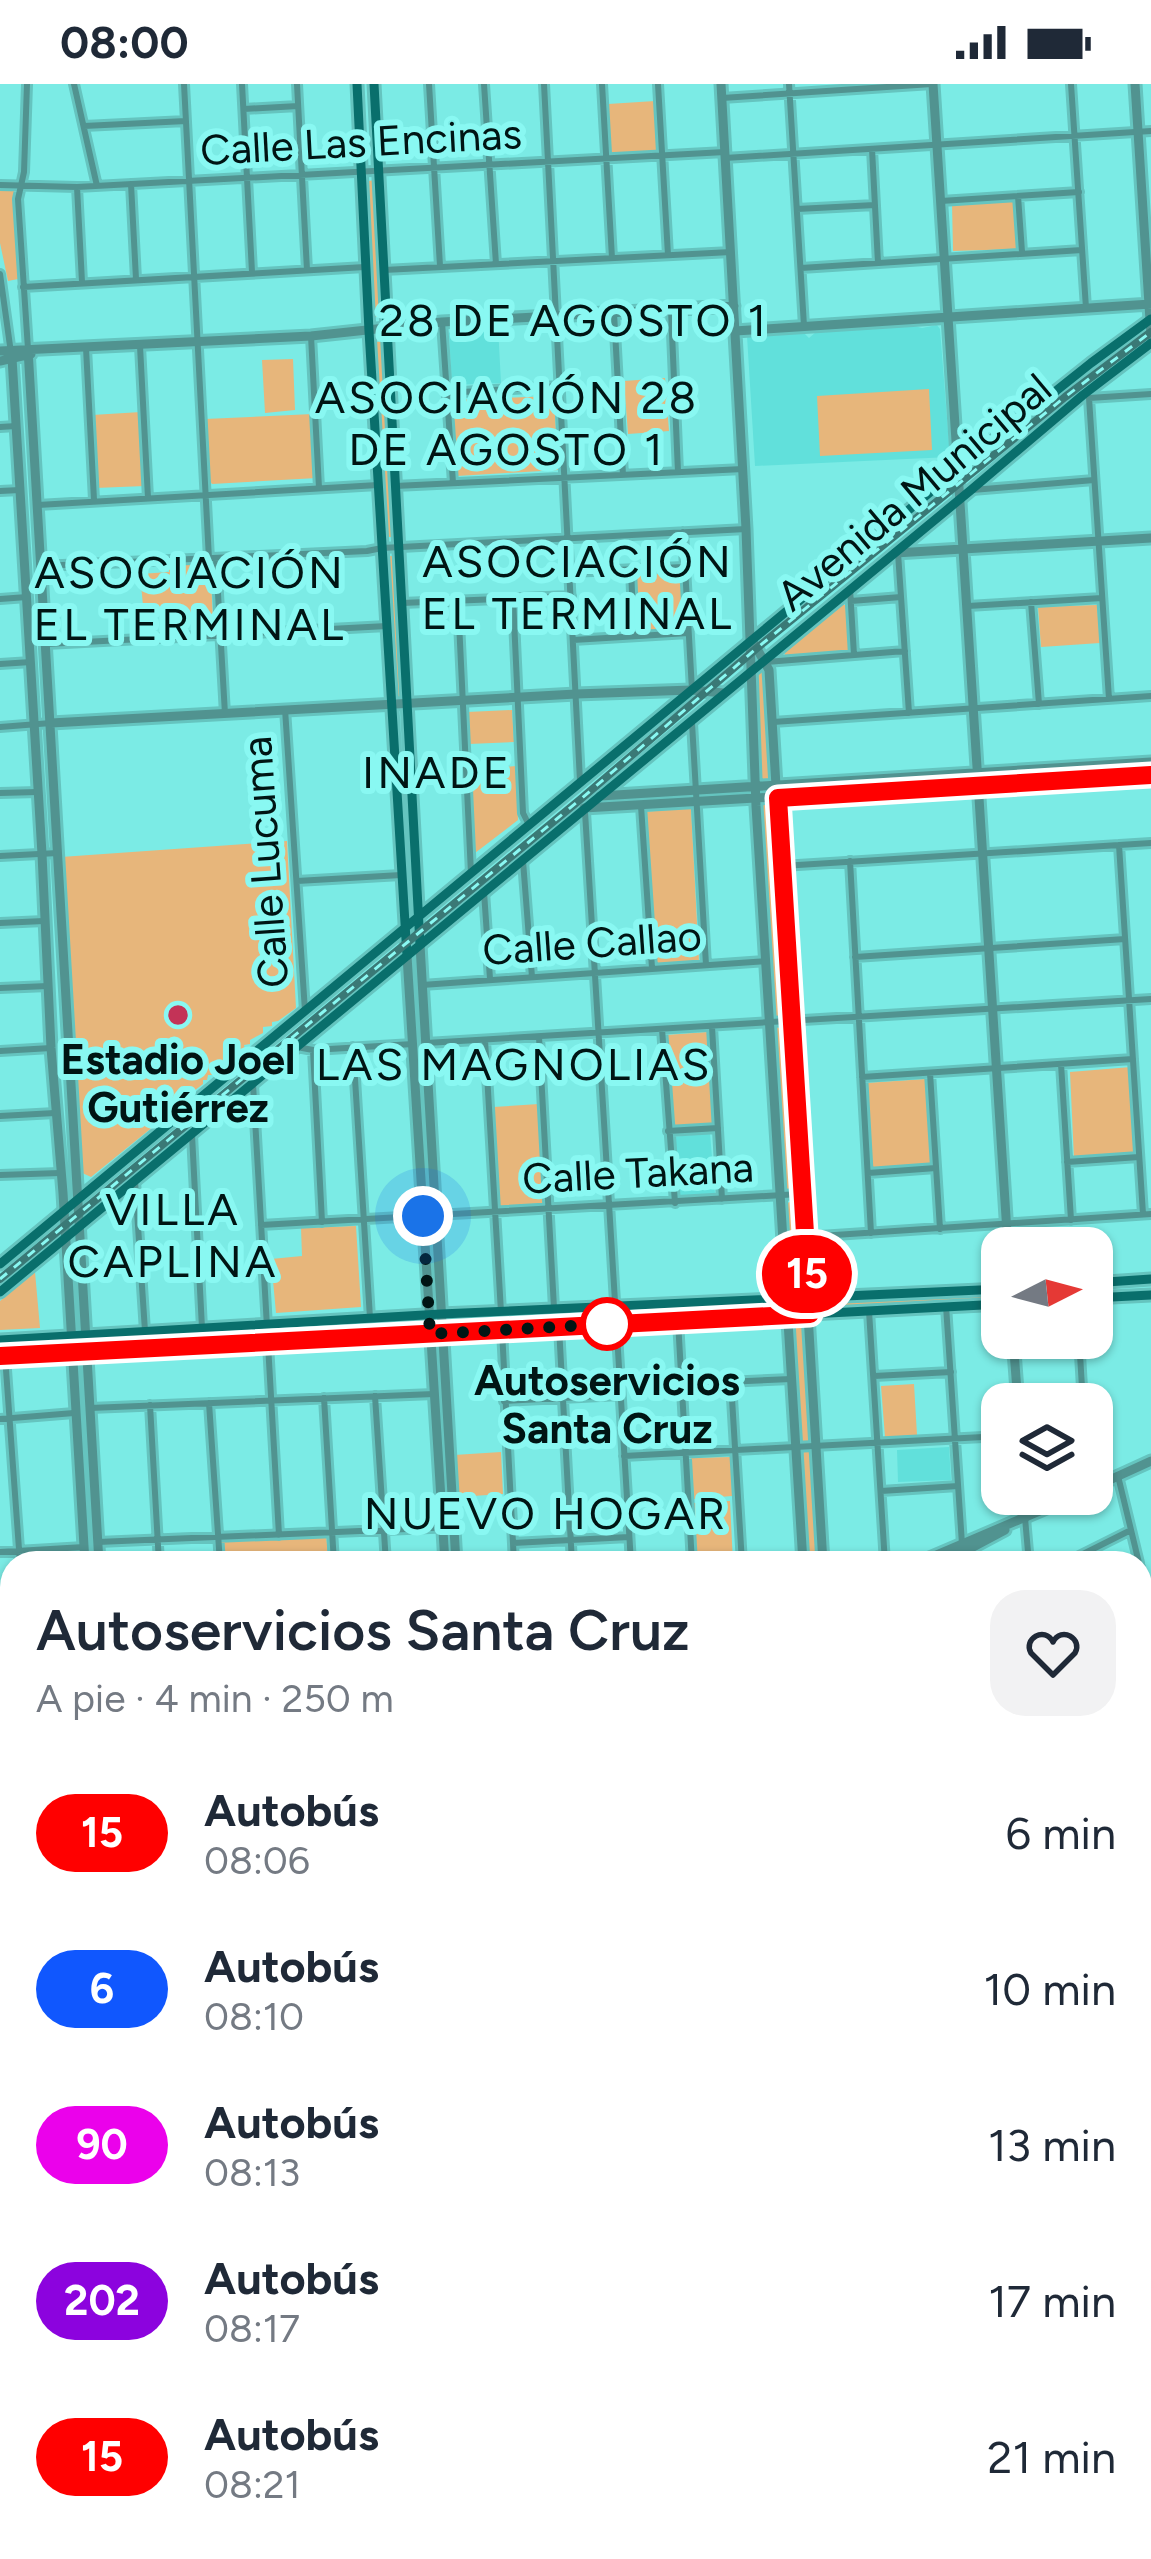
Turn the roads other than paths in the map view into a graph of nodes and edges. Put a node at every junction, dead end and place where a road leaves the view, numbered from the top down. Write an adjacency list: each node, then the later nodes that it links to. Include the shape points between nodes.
1 (27, 84): 42 (street)
2 (74, 84): 22 (street)
3 (184, 84): 21 (street)
4 (242, 84): 20 (street)
5 (297, 84): 19 (street)
6 (357, 84): 36 (main road)
7 (374, 84): 35 (main road)
8 (429, 84): 34 (street)
9 (484, 84): 33 (street)
10 (544, 84): 32 (street)
11 (602, 84): 31 (street)
12 (658, 84): 29 (street)
13 (721, 84): 18 (street)
14 (933, 84): 17 (street); 26 (street)
15 (1072, 84): 25 (street)
16 (1135, 84): 24 (street)
17 (789, 89): 18 (street); 28 (street)
18 (722, 98): 30 (street)
19 (298, 106): 20 (street); 37 (street)
20 (244, 109): 38 (street)
21 (186, 121): 22 (street); 39 (street)
22 (84, 126): 43 (street)
23 (1151, 131): 24 (street, Calle Las Encinas)
24 (1138, 132): 25 (street, Calle Las Encinas); 70 (street)
25 (1075, 136): 26 (street, Calle Las Encinas); 45 (street)
26 (937, 145): 27 (street, Calle Las Encinas); 47 (street)
27 (872, 149): 28 (street, Calle Las Encinas); 48 (street)
28 (793, 154): 30 (street, Calle Las Encinas); 49 (street)
29 (662, 155): 30 (street, Calle Las Encinas); 31 (street, Calle Las Encinas); 53 (street)
30 (725, 155): 51 (street)
31 (606, 158): 32 (street, Calle Las Encinas); 54 (street)
32 (548, 162): 33 (street, Calle Las Encinas); 56 (street)
33 (489, 165): 34 (street, Calle Las Encinas); 58 (street)
34 (433, 168): 35 (street, Calle Las Encinas); 59 (street)
35 (379, 171): 36 (street, Calle Las Encinas); 63 (main road)
36 (361, 172): 37 (street, Calle Las Encinas); 60 (main road)
37 (302, 175): 38 (street, Calle Las Encinas); 62 (street)
38 (248, 178): 39 (street, Calle Las Encinas); 64 (street)
39 (189, 181): 40 (street, Calle Las Encinas); 66 (street)
40 (131, 184): 43 (street, Calle Las Encinas); 67 (street)
41 (0, 185): 42 (street, Calle Las Encinas)
42 (21, 185): 44 (street, Calle Las Encinas); 69 (street)
43 (97, 186): 44 (street, Calle Las Encinas)
44 (77, 187): 68 (street)
45 (1078, 192): 46 (street); 50 (street)
46 (1018, 196): 47 (street); 52 (street)
47 (941, 201): 55 (street)
48 (875, 205): 49 (street); 57 (street)
49 (797, 209): 61 (street)
50 (1082, 250): 52 (street); 72 (street)
51 (731, 252): 53 (street); 71 (street)
52 (1022, 254): 55 (street)
53 (668, 255): 54 (street)
54 (612, 257): 56 (street)
55 (944, 259): 57 (street); 76 (street)
56 (553, 261): 58 (street); 75 (street)
57 (878, 263): 61 (street)
58 (496, 264): 59 (street)
59 (440, 266): 63 (street)
60 (365, 267): 62 (street); 81 (main road)
61 (801, 268): 80 (street)
62 (307, 270): 64 (street)
63 (384, 270): 79 (main road)
64 (253, 273): 66 (street)
65 (0, 274): 89 (street)
66 (194, 276): 67 (street); 85 (street)
67 (136, 279): 68 (street)
68 (82, 282): 69 (street)
69 (23, 286): 88 (street)
70 (1150, 304): 72 (street); 77 (street)
71 (734, 307): 73 (street); 82 (street)
72 (1086, 308): 76 (street)
73 (671, 310): 74 (street); 98 (street)
74 (614, 313): 75 (street); 99 (street)
75 (556, 317): 78 (street); 90 (street)
76 (948, 317): 80 (street); 97 (street)
77 (1150, 319): 84 (street); 97 (main road, Avenida Municipal)
78 (442, 322): 79 (street); 91 (street)
79 (387, 326): 81 (street); 104 (main road)
80 (804, 327): 82 (street)
81 (369, 331): 83 (street); 103 (main road)
82 (735, 331): 96 (street)
83 (311, 336): 85 (street); 105 (street)
84 (1151, 339): 93 (main road, Avenida Municipal)
85 (198, 342): 86 (street); 109 (street)
86 (140, 345): 87 (street); 110 (street)
87 (86, 348): 88 (street); 112 (street)
88 (29, 352): 89 (street); 113 (street)
89 (6, 355): 94 (street)
90 (560, 386): 91 (street); 100 (street)
91 (447, 393): 102 (street)
92 (1151, 394): 93 (street)
93 (1086, 397): 101 (street); 107 (main road, Avenida Municipal)
94 (16, 426): 95 (street); 106 (street)
95 (0, 427)
96 (743, 469): 98 (street); 114 (street)
97 (958, 469): 111 (street); 144 (main road, Avenida Municipal)
98 (678, 472): 99 (street)
99 (623, 475): 100 (street)
100 (565, 478): 102 (street); 116 (street)
101 (1094, 479): 107 (street); 118 (street)
102 (453, 483): 104 (street)
103 (378, 485): 105 (street); 120 (main road)
104 (395, 486): 119 (main road)
105 (320, 489): 109 (street)
106 (20, 490): 108 (street); 130 (street)
107 (971, 490): 111 (main road, Avenida Municipal)
108 (0, 491)
109 (206, 495): 110 (street); 123 (street)
110 (148, 499): 112 (street)
111 (960, 500): 121 (street); 122 (main road, Avenida Municipal)
112 (94, 502): 113 (street)
113 (38, 505): 124 (street)
114 (746, 529): 115 (street); 144 (street)
115 (683, 532): 116 (street); 125 (street)
116 (568, 538): 119 (street); 127 (street)
117 (1151, 538): 118 (street)
118 (1098, 541): 121 (street); 134 (street)
119 (399, 547): 120 (street); 137 (main road)
120 (382, 548): 123 (street); 139 (main road)
121 (963, 549): 122 (street); 138 (street)
122 (897, 553): 128 (main road, Avenida Municipal); 131 (street)
123 (213, 559): 124 (street); 141 (street)
124 (41, 566): 145 (street)
125 (684, 567): 126 (street); 140 (street)
126 (631, 569): 127 (street); 142 (street)
127 (569, 572): 129 (street)
128 (851, 595): 131 (street); 147 (street); 148 (main road, Avenida Municipal)
129 (571, 596): 133 (street); 143 (street)
130 (27, 597): 132 (street); 149 (street)
131 (901, 597): 146 (street)
132 (0, 598)
133 (513, 598): 135 (street); 155 (street)
134 (1102, 598): 136 (street); 157 (street)
135 (458, 601): 137 (street); 158 (street)
136 (1031, 602): 138 (street); 161 (street)
137 (402, 603): 159 (main road)
138 (967, 606): 162 (street)
139 (387, 626): 141 (street); 160 (main road)
140 (688, 633): 142 (street); 152 (street)
141 (221, 634): 145 (street); 165 (street)
142 (634, 636): 143 (street)
143 (573, 640): 154 (street)
144 (752, 640): 148 (street); 151 (street); 152 (main road, Avenida Municipal)
145 (46, 644): 168 (street)
146 (904, 651): 147 (street); 164 (street)
147 (854, 655): 148 (street)
148 (766, 660): 151 (main road, Avenida Municipal); 167 (street)
149 (31, 662): 150 (street); 169 (street)
150 (0, 664)
151 (750, 671): 153 (main road, Avenida Municipal); 177 (street)
152 (692, 690): 153 (street); 154 (street); 174 (main road, Avenida Municipal)
153 (724, 693): 166 (main road, Avenida Municipal)
154 (576, 694): 155 (street); 174 (street)
155 (516, 697): 158 (street); 186 (street)
156 (1151, 697): 157 (street)
157 (1109, 699): 161 (street)
158 (463, 700): 159 (street); 198 (street)
159 (407, 703): 160 (street); 193 (main road)
160 (392, 704): 163 (street); 194 (main road)
161 (1039, 704): 162 (street)
162 (974, 708): 164 (street); 172 (street)
163 (285, 710): 165 (street); 200 (street, Calle Lucuma)
164 (909, 713): 167 (street)
165 (225, 714): 168 (street)
166 (692, 719): 180 (main road, Avenida Municipal); 181 (street)
167 (773, 722): 175 (street)
168 (51, 724): 169 (street); 189 (street)
169 (34, 725): 170 (street); 178 (street)
170 (0, 727)
171 (1151, 762): 172 (street)
172 (977, 773): 175 (street); 176 (street)
173 (1151, 775): 176 (street)
174 (580, 782): 186 (main road, Avenida Municipal)
175 (777, 785): 177 (street); 182 (street)
176 (978, 786): 182 (street); 190 (street)
177 (756, 787): 181 (street); 183 (street)
178 (38, 792): 179 (street); 191 (street)
179 (0, 793)
180 (599, 796): 181 (street); 185 (main road, Avenida Municipal)
181 (695, 797): 183 (street); 184 (street); 212 (street)
182 (778, 798): 183 (street); 197 (street)
183 (756, 800): 211 (street)
184 (641, 806): 185 (street); 213 (street)
185 (584, 808): 195 (main road, Avenida Municipal); 214 (street)
186 (529, 825): 198 (main road, Avenida Municipal)
187 (1151, 843): 188 (street)
188 (1119, 845): 190 (street); 206 (street)
189 (58, 853): 191 (street); 259 (street)
190 (982, 853): 196 (street); 208 (street)
191 (42, 854): 192 (street); 203 (street)
192 (0, 856)
193 (416, 857): 194 (main road); 202 (main road)
194 (401, 858): 199 (main road)
195 (523, 860): 201 (main road, Avenida Municipal); 215 (street)
196 (850, 861): 197 (street); 210 (street)
197 (782, 866): 225 (street)
198 (471, 873): 202 (main road, Avenida Municipal)
199 (402, 875): 200 (street); 205 (main road)
200 (297, 881): 223 (street, Calle Lucuma)
201 (484, 892): 207 (main road, Avenida Municipal); 216 (street)
202 (418, 917): 205 (main road, Avenida Municipal); 207 (main road)
203 (44, 921): 204 (street); 218 (street)
204 (0, 922)
205 (404, 928): 209 (main road); 223 (main road, Avenida Municipal)
206 (1125, 939): 208 (street); 221 (street)
207 (420, 945): 209 (main road, Avenida Municipal); 217 (street)
208 (989, 948): 210 (street); 222 (street)
209 (407, 956): 233 (street); 234 (main road, Avenida Municipal)
210 (855, 957): 224 (street)
211 (766, 961): 212 (street, Calle Callao); 226 (street)
212 (706, 965): 213 (street, Calle Callao)
213 (652, 968): 214 (street, Calle Callao)
214 (595, 973): 215 (street, Calle Callao); 229 (street)
215 (532, 977): 216 (street, Calle Callao)
216 (490, 980): 217 (street, Calle Callao)
217 (422, 985): 232 (street)
218 (48, 986): 219 (street); 236 (street)
219 (0, 988)
220 (1151, 999): 221 (street)
221 (1129, 1000): 222 (street); 239 (street)
222 (992, 1009): 224 (street); 241 (street)
223 (304, 1011): 259 (main road, Avenida Municipal)
224 (859, 1018): 225 (street); 243 (street)
225 (792, 1022): 226 (street); 257 (street)
226 (770, 1023): 227 (street); 258 (street)
227 (712, 1027): 228 (street); 247 (street)
228 (662, 1030): 229 (street); 248 (street)
229 (599, 1033): 230 (street); 262 (street)
230 (538, 1036): 231 (street); 263 (street)
231 (485, 1040): 232 (street); 265 (street)
232 (426, 1043): 233 (street); 267 (street)
233 (412, 1044): 235 (street); 268 (street)
234 (297, 1047): 237 (street); 244 (main road, Avenida Municipal)
235 (353, 1047): 237 (street); 269 (street)
236 (51, 1048): 238 (street); 245 (street)
237 (313, 1049): 271 (street)
238 (0, 1051)
239 (1133, 1059): 240 (street); 250 (street)
240 (1061, 1064): 241 (street); 251 (street)
241 (996, 1068): 242 (street); 273 (street)
242 (930, 1073): 243 (street); 252 (street)
243 (862, 1077): 254 (street)
244 (253, 1084): 249 (main road, Avenida Municipal); 272 (street)
245 (55, 1113): 246 (street); 253 (street)
246 (0, 1117)
247 (718, 1128): 248 (street); 260 (street)
248 (668, 1131): 261 (street)
249 (192, 1135): 256 (main road, Avenida Municipal); 302 (street)
250 (1139, 1157): 251 (street); 266 (street)
251 (1067, 1162): 270 (street)
252 (936, 1168): 254 (street); 275 (street)
253 (60, 1173): 255 (street); 264 (street)
254 (868, 1173): 276 (street)
255 (0, 1175)
256 (135, 1181): 274 (main road, Avenida Municipal); 304 (street)
257 (802, 1194): 258 (street, Calle Takana); 277 (street)
258 (780, 1195): 260 (street, Calle Takana); 287 (street)
259 (78, 1199): 264 (main road, Avenida Municipal); 274 (street)
260 (722, 1199): 261 (street, Calle Takana)
261 (675, 1203): 262 (street, Calle Takana)
262 (609, 1205): 263 (street, Calle Takana); 290 (street)
263 (548, 1209): 265 (street, Calle Takana); 291 (street)
264 (64, 1211): 278 (street); 279 (main road, Avenida Municipal)
265 (495, 1212): 267 (street, Calle Takana); 293 (street)
266 (1147, 1214): 270 (street)
267 (436, 1215): 268 (street, Calle Takana); 294 (street)
268 (423, 1216): 269 (street, Calle Takana); 294 (street)
269 (364, 1219): 271 (street, Calle Takana); 297 (street)
270 (1071, 1220): 273 (street)
271 (322, 1222): 272 (street, Calle Takana)
272 (261, 1225): 299 (street)
273 (1006, 1225): 275 (street)
274 (80, 1228): 278 (main road, Avenida Municipal); 306 (street)
275 (940, 1229): 276 (street)
276 (871, 1233): 277 (street)
277 (805, 1237): 286 (street)
278 (66, 1240): 283 (main road, Avenida Municipal); 307 (street)
279 (0, 1264)
280 (1151, 1279): 281 (main road)
281 (1113, 1282)
282 (981, 1290): 286 (main road)
283 (0, 1292)
284 (1151, 1295): 285 (main road)
285 (1113, 1297)
286 (809, 1299): 287 (main road); 295 (street)
287 (786, 1300): 290 (main road); 296 (street)
288 (981, 1305): 289 (main road)
289 (946, 1306): 292 (main road); 313 (street)
290 (615, 1307): 291 (main road); 300 (street)
291 (554, 1310): 293 (main road)
292 (869, 1310): 295 (main road); 314 (street)
293 (500, 1312): 294 (main road)
294 (435, 1314): 297 (main road); 305 (street)
295 (810, 1314): 296 (main road); 334 (street)
296 (787, 1315): 298 (main road); 315 (street)
297 (370, 1318): 299 (main road)
298 (678, 1321): 300 (main road); 317 (street)
299 (267, 1323): 302 (main road); 309 (street)
300 (616, 1324): 301 (main road); 319 (street)
301 (559, 1327): 303 (main road); 322 (street)
302 (202, 1328): 304 (main road)
303 (502, 1330): 305 (main road); 324 (street)
304 (146, 1331): 306 (main road)
305 (436, 1333): 309 (main road); 318 (street)
306 (86, 1334): 307 (main road); 310 (street)
307 (72, 1335): 308 (main road); 311 (street)
308 (0, 1340)
309 (268, 1342): 310 (main road); 323 (street)
310 (87, 1351): 311 (main road); 327 (street)
311 (73, 1352): 312 (main road); 328 (street)
312 (2, 1356): 329 (street)
313 (951, 1372): 314 (street); 332 (street)
314 (874, 1376): 333 (street)
315 (791, 1379): 316 (street); 335 (street)
316 (731, 1382): 317 (street); 336 (street)
317 (681, 1384): 337 (street)
318 (440, 1393): 320 (street); 347 (street)
319 (621, 1395): 322 (street); 338 (street)
320 (375, 1396): 321 (street); 348 (street)
321 (324, 1398): 323 (street); 350 (street)
322 (562, 1399): 324 (street); 355 (street)
323 (271, 1400): 325 (street); 351 (street)
324 (504, 1401): 357 (street)
325 (209, 1403): 326 (street); 352 (street)
326 (150, 1405): 327 (street); 354 (street)
327 (90, 1408): 356 (street)
328 (76, 1413): 329 (street); 358 (street)
329 (10, 1418): 330 (street); 360 (street)
330 (0, 1419)
331 (981, 1437): 332 (street)
332 (955, 1439): 333 (street); 342 (street)
333 (878, 1444): 334 (street); 343 (street)
334 (817, 1448): 335 (street); 375 (street)
335 (796, 1449): 336 (street); 374 (street)
336 (734, 1453): 337 (street); 373 (street)
337 (684, 1454): 338 (street); 372 (street)
338 (624, 1456): 353 (street)
339 (1151, 1461): 340 (street)
340 (1118, 1476): 341 (street); 349 (street)
341 (1113, 1478)
342 (958, 1486): 343 (street); 359 (street)
343 (881, 1491): 376 (street)
344 (1025, 1515): 346 (street)
345 (1032, 1515): 346 (street)
346 (1025, 1518): 359 (street); 379 (street)
347 (448, 1527): 348 (street); 367 (street); 368 (street)
348 (383, 1530): 350 (street); 366 (street)
349 (1132, 1530): 380 (street); 381 (street)
350 (332, 1532): 351 (street); 365 (street)
351 (279, 1535): 352 (street)
352 (218, 1537): 354 (street); 364 (street)
353 (629, 1537): 355 (street); 371 (street)
354 (158, 1540): 356 (street); 363 (street)
355 (571, 1540): 357 (street); 370 (street)
356 (98, 1542): 362 (street)
357 (513, 1543): 369 (street)
358 (84, 1547): 360 (street); 361 (street)
359 (962, 1548): 377 (street); 378 (street)
360 (19, 1551)
361 (84, 1551)
362 (99, 1551)
363 (158, 1551)
364 (219, 1551)
365 (333, 1551)
366 (385, 1551)
367 (446, 1551)
368 (453, 1551)
369 (513, 1551)
370 (571, 1551)
371 (630, 1551)
372 (691, 1551)
373 (741, 1551)
374 (802, 1551)
375 (822, 1551)
376 (885, 1551)
377 (953, 1551)
378 (958, 1551)
379 (1028, 1551)
380 (1089, 1551)
381 (1137, 1551)

